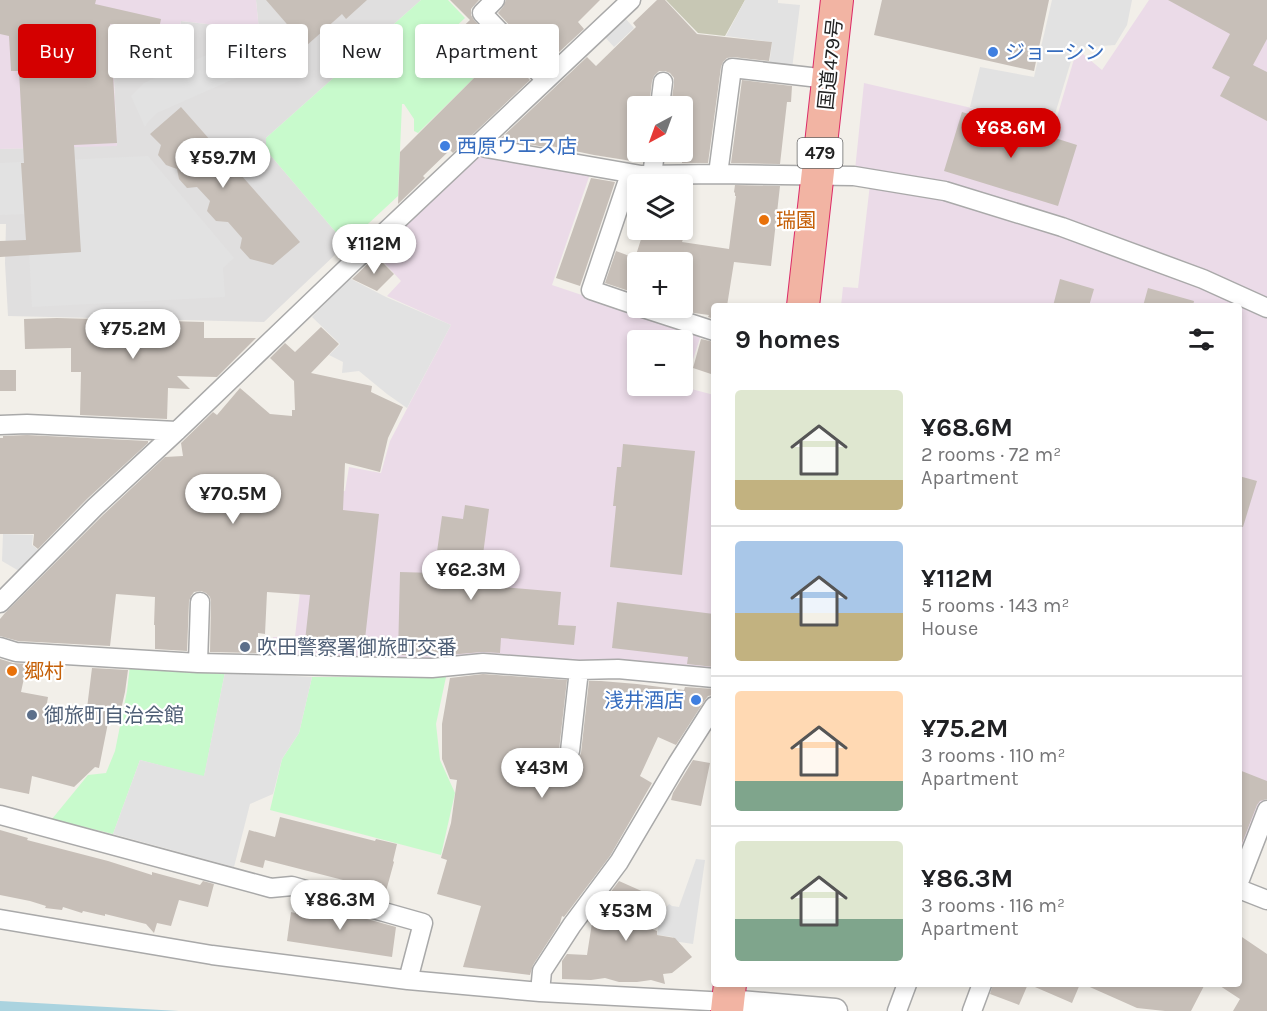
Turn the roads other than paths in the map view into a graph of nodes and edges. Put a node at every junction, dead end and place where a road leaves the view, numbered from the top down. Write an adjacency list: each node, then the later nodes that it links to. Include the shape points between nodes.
1 (495, 0): 5 (street, via 482,13)
2 (631, 0): 5 (street)
3 (837, 0): 4 (highway, 国道479号 / 479)
4 (828, 79): 10 (street, via 732,68); 12 (highway, 国道479号 / 479)
5 (546, 80): 8 (street)
6 (663, 82): 7 (street)
7 (661, 96)
8 (480, 143): 9 (street, via 486,148); 20 (street)
9 (630, 174)
10 (718, 174): 11 (street); 12 (street)
11 (693, 175)
12 (818, 175): 15 (highway, 国道479号 / 479); 16 (street, via 854,176 945,191 1062,227 1203,279)
13 (627, 183): 14 (street, via 591,290)
14 (627, 302)
15 (803, 303)
16 (1267, 308)
17 (674, 318): 18 (street)
18 (711, 330)
19 (0, 424): 20 (street)
20 (177, 431): 21 (street)
21 (0, 603)
22 (200, 603): 24 (street)
23 (0, 647): 24 (street, via 16,652)
24 (198, 663): 25 (street, via 432,668 483,663)
25 (579, 670): 26 (street, via 618,669); 28 (street)
26 (711, 678)
27 (711, 711): 38 (street, via 619,862 542,971)
28 (570, 751)
29 (1267, 810): 31 (street)
30 (0, 815): 35 (street, via 271,888 292,886 423,923)
31 (1242, 874)
32 (1242, 890): 33 (street)
33 (1267, 900)
34 (0, 918): 35 (street, via 212,955)
35 (408, 980): 38 (street)
36 (906, 987): 41 (street)
37 (981, 987): 42 (street)
38 (540, 992): 39 (street)
39 (728, 1001): 40 (street)
40 (835, 1011)
41 (897, 1011)
42 (972, 1011)

